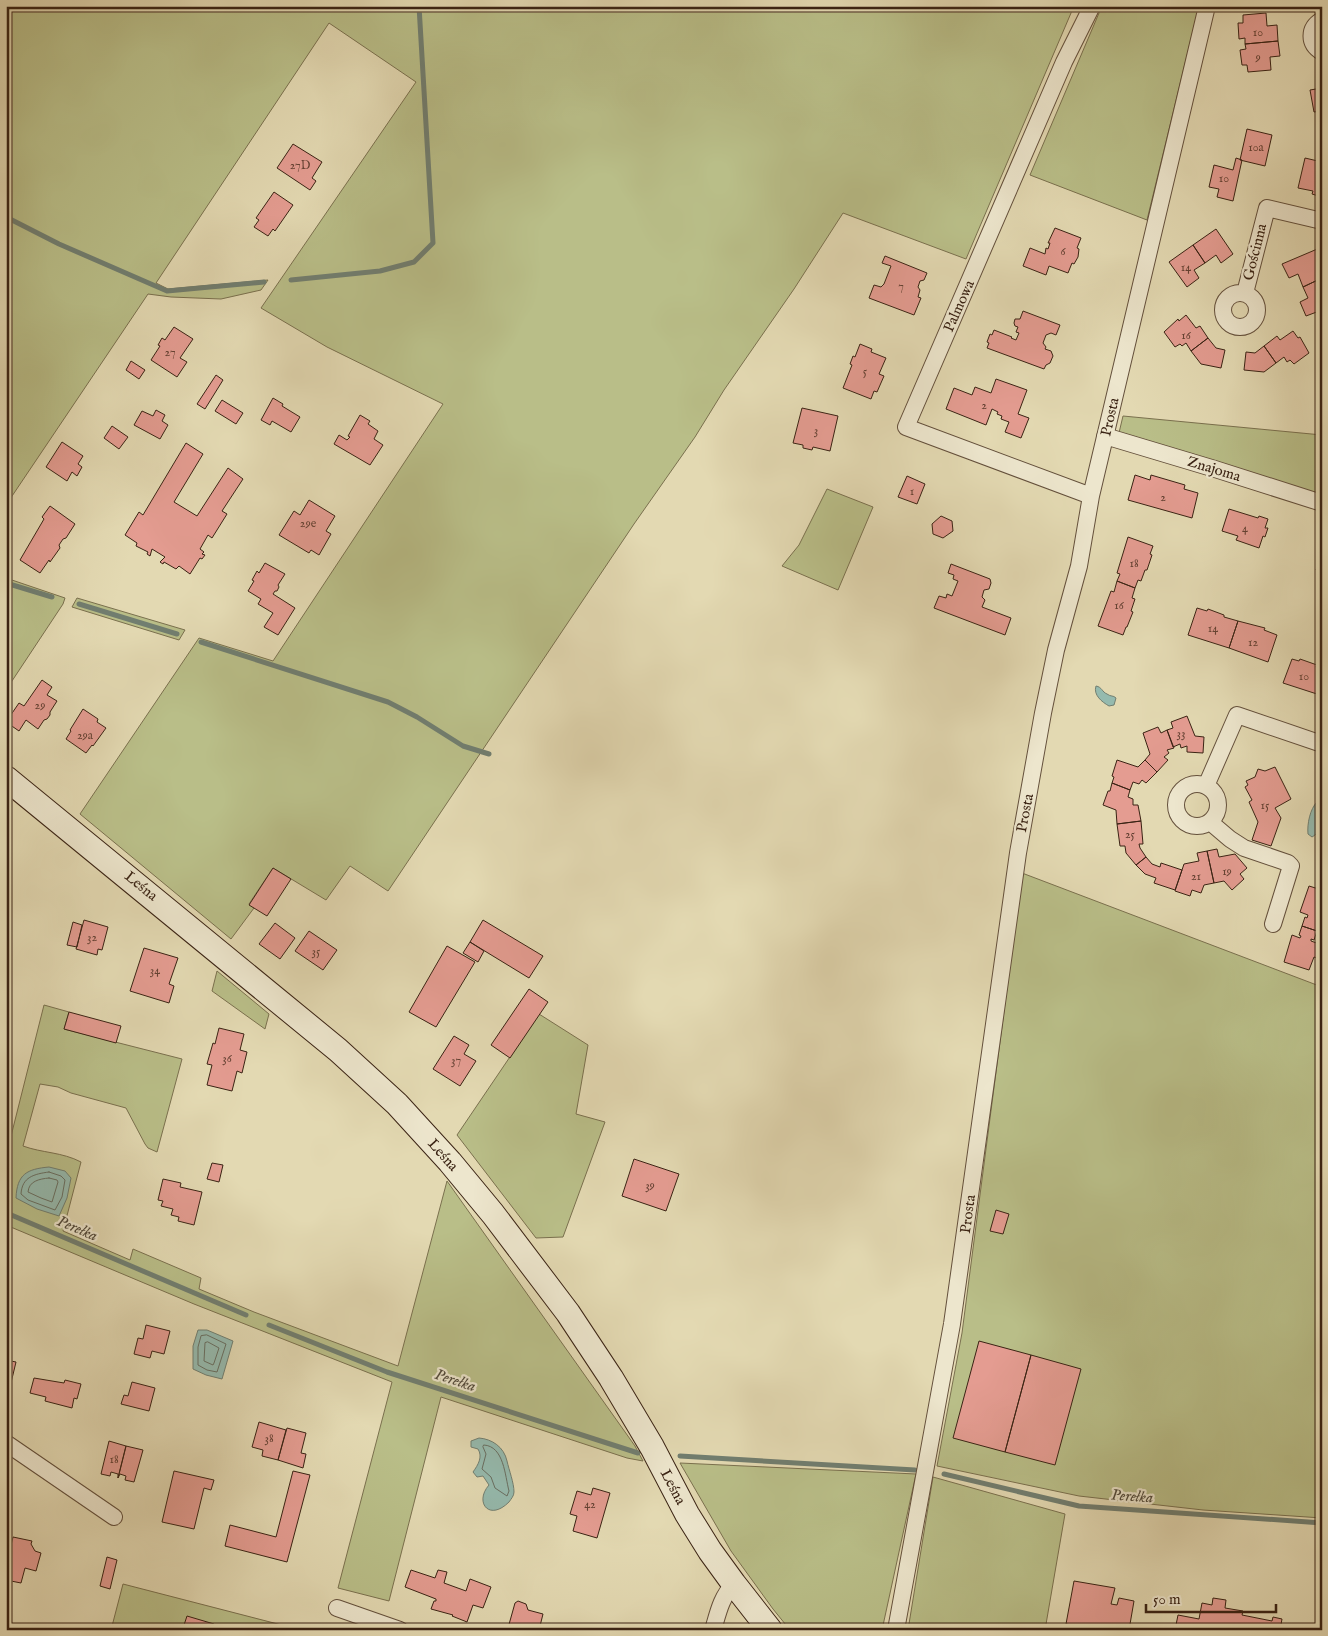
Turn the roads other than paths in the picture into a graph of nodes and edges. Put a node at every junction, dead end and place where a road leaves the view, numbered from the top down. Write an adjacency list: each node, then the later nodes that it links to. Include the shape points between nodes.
1 (1092, 6): 8 (street, Palmowa, via 1064,62 906,426)
2 (1207, 6): 7 (street, Prosta)
3 (1322, 20): 4 (street, via 1313,27 1311,40)
4 (1322, 52)
5 (1322, 221): 6 (street, Gościnna, via 1267,208)
6 (1245, 293)
7 (1105, 436): 8 (street, Prosta); 9 (street, Znajoma)
8 (1091, 496): 22 (street, Prosta, via 1078,566 1056,650 1018,853 952,1324)
9 (1322, 503)
10 (1322, 744): 12 (street, via 1237,715)
11 (6, 778): 17 (street, Leśna, via 334,1046 397,1104 450,1162 573,1321 633,1416 687,1514)
12 (1206, 786): 13 (street, via 1218,799 1217,814); 13 (street, via 1188,787 1182,791 1176,804 1180,818 1192,826)
13 (1210, 822): 14 (street, via 1244,848 1291,866)
14 (1273, 924)
15 (7, 1449): 16 (street)
16 (114, 1516)
17 (734, 1584): 20 (street, via 721,1602); 21 (street, Leśna)
18 (337, 1608): 19 (street)
19 (400, 1630)
20 (713, 1630)
21 (770, 1630)
22 (896, 1630)

